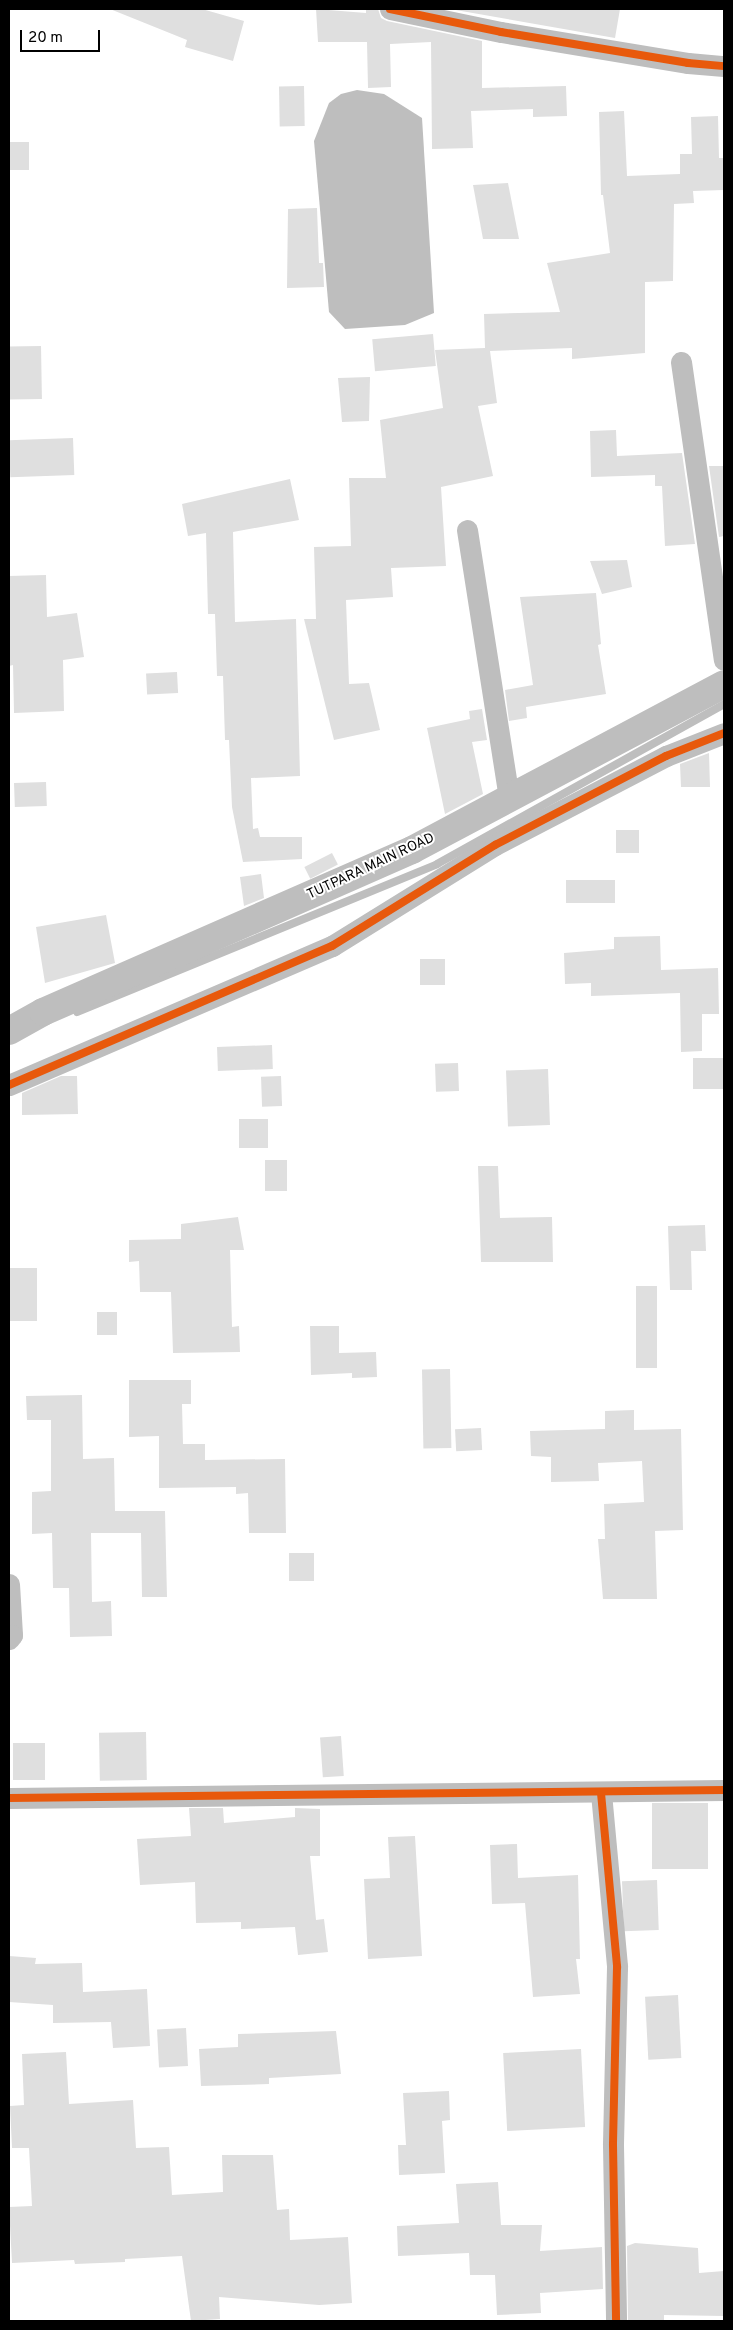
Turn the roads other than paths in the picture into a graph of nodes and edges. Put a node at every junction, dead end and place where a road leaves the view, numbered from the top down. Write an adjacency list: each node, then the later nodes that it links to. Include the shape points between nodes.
1 (390, 9): 2 (street, via 501,32)
2 (724, 66)
3 (681, 362): 5 (street)
4 (467, 530): 8 (street)
5 (724, 660)
6 (724, 684): 8 (street, TUTPARA MAIN ROAD)
7 (724, 733): 10 (street, via 666,756 495,845 332,946)
8 (509, 799): 9 (street, TUTPARA MAIN ROAD, via 412,850 43,1012)
9 (9, 1031)
10 (9, 1085)
11 (9, 1584): 12 (street, via 12,1635)
12 (9, 1639)
13 (724, 1790): 14 (street)
14 (601, 1792): 15 (street); 16 (street, via 616,1967 613,2145)
15 (9, 1798)
16 (616, 2321)

